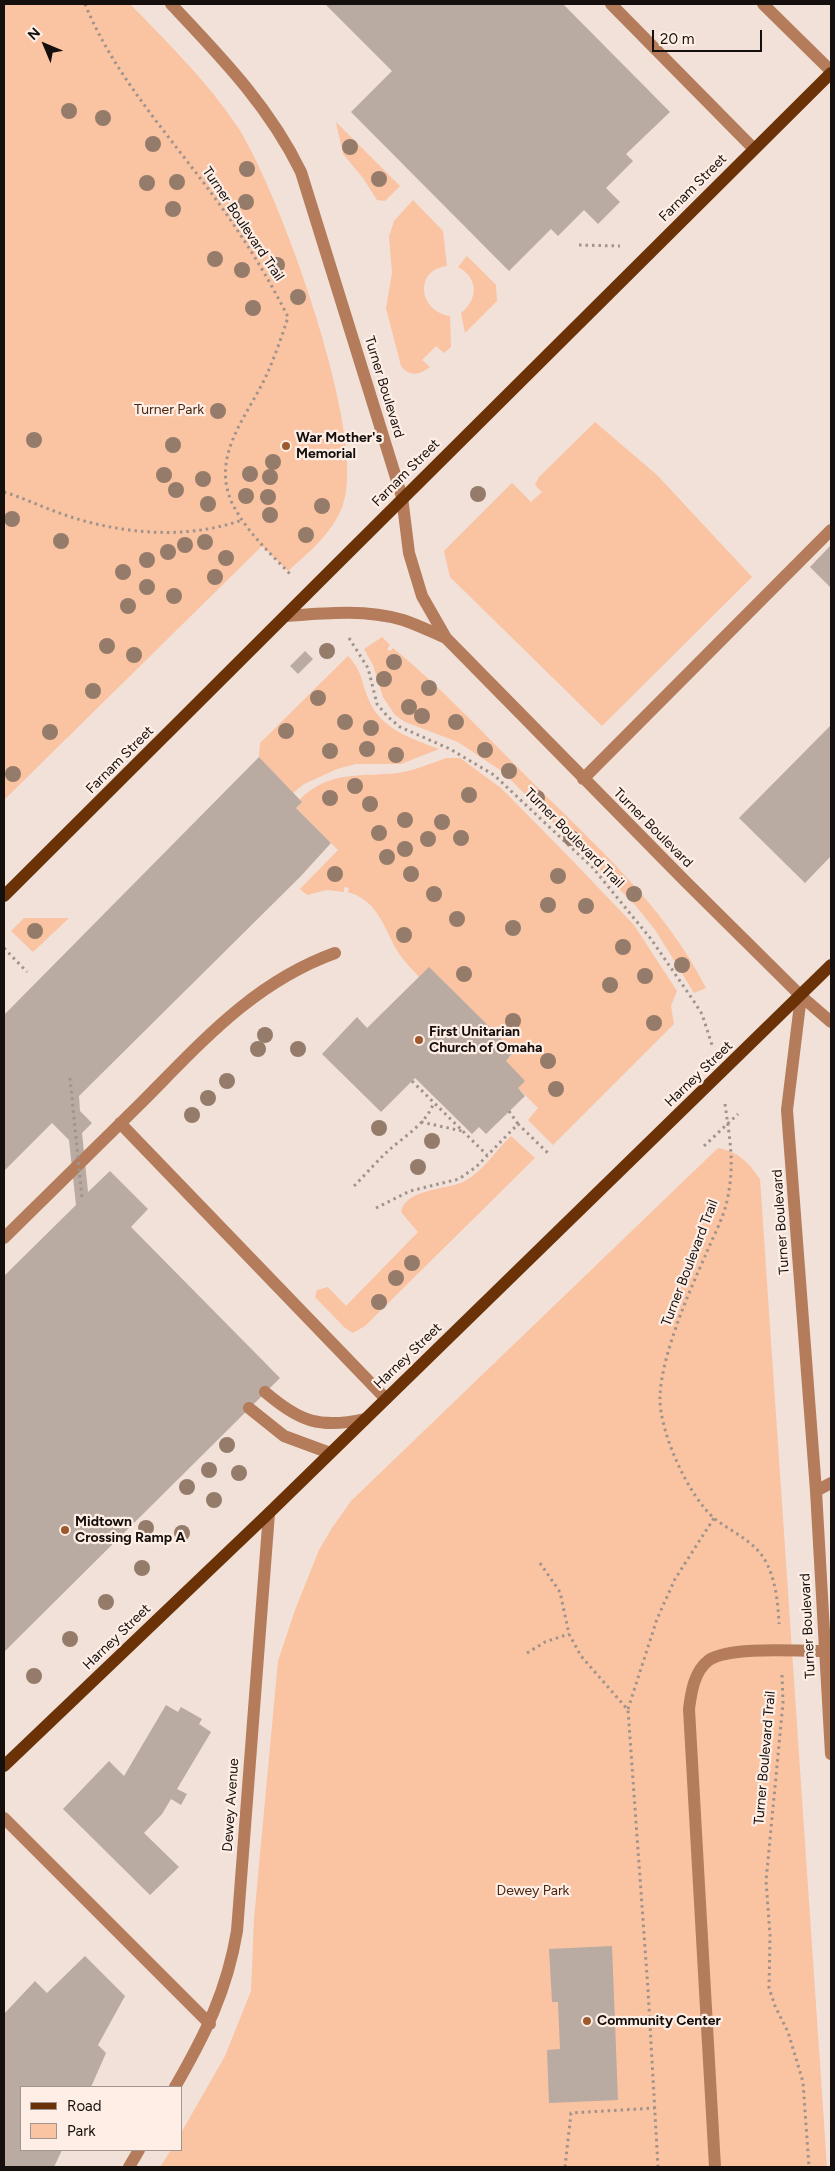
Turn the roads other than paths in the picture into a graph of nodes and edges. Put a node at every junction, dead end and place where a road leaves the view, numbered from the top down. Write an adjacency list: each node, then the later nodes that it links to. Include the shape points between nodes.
1 (171, 4): 6 (street, Turner Boulevard, via 258,101 277,128 300,172)
2 (611, 4): 5 (street)
3 (763, 4): 4 (street)
4 (831, 72): 5 (main road, Farnam Street)
5 (754, 149): 6 (main road, Farnam Street)
6 (402, 497): 8 (main road, Farnam Street); 9 (street, Turner Boulevard, via 409,553 422,596)
7 (831, 530): 10 (street)
8 (287, 616): 9 (street, via 326,612 363,614 402,620); 11 (main road, Farnam Street)
9 (446, 638): 10 (street, Turner Boulevard)
10 (583, 779): 14 (street, Turner Boulevard)
11 (4, 896)
12 (335, 953): 16 (street, via 280,977 250,998 222,1021)
13 (831, 965): 14 (main road, Harney Street)
14 (801, 996): 15 (street); 19 (main road, Harney Street); 24 (street, Turner Boulevard, via 788,1110)
15 (831, 1022)
16 (120, 1123): 17 (street); 19 (street)
17 (4, 1238)
18 (265, 1392): 21 (street, via 284,1408 312,1422 328,1425)
19 (386, 1399): 21 (main road, Harney Street)
20 (249, 1408): 22 (street, via 284,1436)
21 (365, 1419): 22 (main road, Harney Street)
22 (330, 1453): 25 (main road, Harney Street)
23 (831, 1483): 24 (street)
24 (816, 1491): 26 (street, Turner Boulevard)
25 (269, 1513): 28 (main road, Harney Street); 30 (street, Dewey Avenue, via 236,1931 232,1960)
26 (824, 1651): 27 (street, Turner Boulevard); 34 (street, via 739,1652 709,1660 692,1688 689,1709)
27 (831, 1754)
28 (4, 1766)
29 (4, 1818): 30 (street)
30 (210, 2024): 31 (street, Dewey Avenue)
31 (176, 2086)
32 (138, 2151): 33 (street)
33 (129, 2167)
34 (715, 2167)

